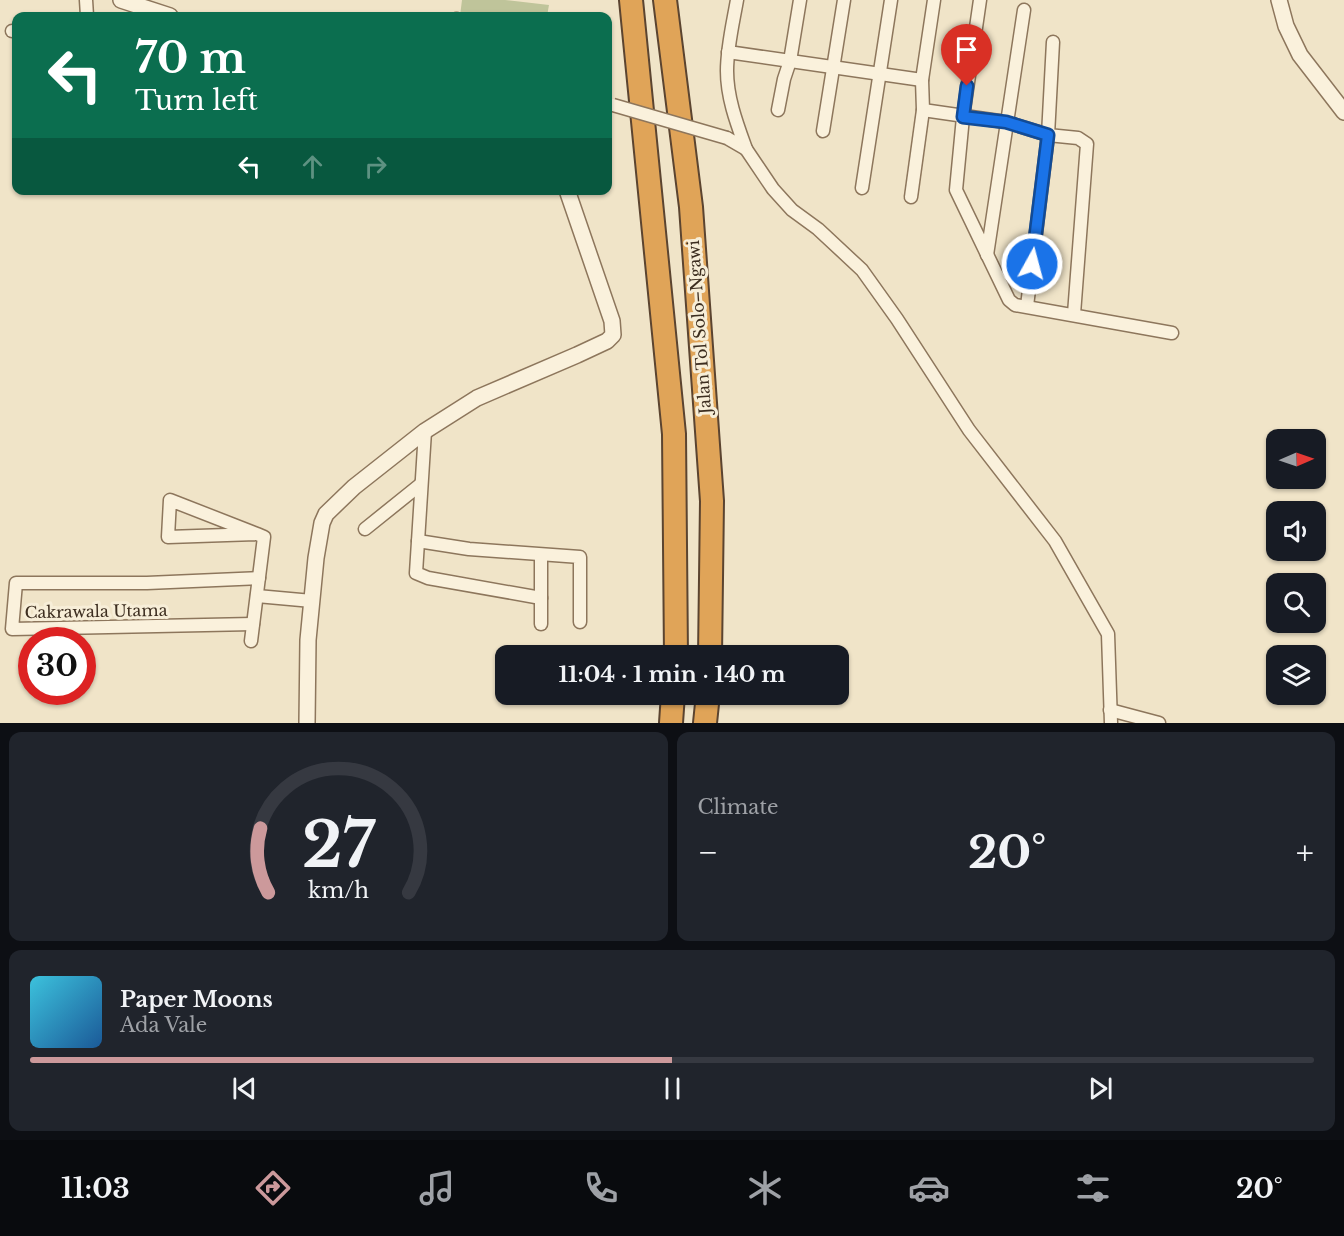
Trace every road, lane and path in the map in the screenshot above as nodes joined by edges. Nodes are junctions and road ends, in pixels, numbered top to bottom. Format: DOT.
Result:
graph roads {
  1 [pos="121,0"];
  2 [pos="631,0"];
  3 [pos="665,0"];
  4 [pos="737,0"];
  5 [pos="800,0"];
  6 [pos="844,0"];
  7 [pos="891,0"];
  8 [pos="934,0"];
  9 [pos="980,0"];
  10 [pos="1279,0"];
  11 [pos="1024,10"];
  12 [pos="158,12"];
  13 [pos="1053,42"];
  14 [pos="728,52"];
  15 [pos="790,61"];
  16 [pos="833,67"];
  17 [pos="879,74"];
  18 [pos="922,80"];
  19 [pos="612,105"];
  20 [pos="778,110"];
  21 [pos="923,110"];
  22 [pos="1344,112"];
  23 [pos="963,117"];
  24 [pos="1006,122"];
  25 [pos="823,131"];
  26 [pos="1048,135"];
  27 [pos="746,149"];
  28 [pos="862,188"];
  29 [pos="569,195"];
  30 [pos="911,197"];
  31 [pos="987,255"];
  32 [pos="1027,306"];
  33 [pos="1074,314"];
  34 [pos="1172,333"];
  35 [pos="424,431"];
  36 [pos="421,484"];
  37 [pos="365,529"];
  38 [pos="257,534"];
  39 [pos="418,541"];
  40 [pos="541,555"];
  41 [pos="259,578"];
  42 [pos="257,596"];
  43 [pos="541,598"];
  44 [pos="312,601"];
  45 [pos="580,622"];
  46 [pos="253,624"];
  47 [pos="541,624"];
  48 [pos="251,641"];
  49 [pos="676,645"];
  50 [pos="710,645"];
  51 [pos="673,705"];
  52 [pos="707,705"];
  53 [pos="1110,710"];
  54 [pos="307,723"];
  55 [pos="671,723"];
  56 [pos="705,723"];
  57 [pos="1111,723"];
  58 [pos="1159,723"];
  1 -- 12 [label="street"];
  2 -- 49 [label="highway, Jalan Tol Solo–Ngawi"];
  3 -- 50 [label="highway, Jalan Tol Solo–Ngawi"];
  4 -- 14 [label="street"];
  5 -- 15 [label="street"];
  6 -- 16 [label="street"];
  7 -- 17 [label="street"];
  8 -- 18 [label="street"];
  9 -- 23 [label="street"];
  10 -- 22 [label="street"];
  11 -- 24 [label="street"];
  13 -- 26 [label="street"];
  14 -- 15 [label="street"];
  14 -- 27 [label="street"];
  15 -- 16 [label="street"];
  15 -- 20 [label="street"];
  16 -- 17 [label="street"];
  16 -- 25 [label="street"];
  17 -- 18 [label="street"];
  17 -- 28 [label="street"];
  18 -- 21 [label="street"];
  19 -- 27 [label="street, bridge"];
  21 -- 23 [label="street"];
  21 -- 30 [label="street"];
  23 -- 24 [label="street"];
  23 -- 31 [label="street"];
  24 -- 26 [label="street"];
  24 -- 31 [label="street"];
  26 -- 32 [label="street"];
  26 -- 33 [label="street"];
  27 -- 53 [label="street"];
  29 -- 35 [label="street"];
  31 -- 32 [label="street"];
  32 -- 33 [label="street"];
  33 -- 34 [label="street"];
  35 -- 36 [label="street"];
  35 -- 44 [label="street"];
  36 -- 37 [label="street"];
  36 -- 39 [label="street"];
  38 -- 38 [label="street"];
  38 -- 41 [label="street"];
  39 -- 40 [label="street"];
  39 -- 43 [label="street"];
  40 -- 43 [label="street"];
  40 -- 45 [label="street"];
  41 -- 42 [label="street"];
  41 -- 46 [label="street, Cakrawala Utama"];
  42 -- 44 [label="street"];
  42 -- 46 [label="street"];
  43 -- 47 [label="street"];
  44 -- 54 [label="street"];
  46 -- 48 [label="street"];
  51 -- 55 [label="highway"];
  52 -- 56 [label="highway"];
  53 -- 57 [label="street"];
  53 -- 58 [label="street"];
}
